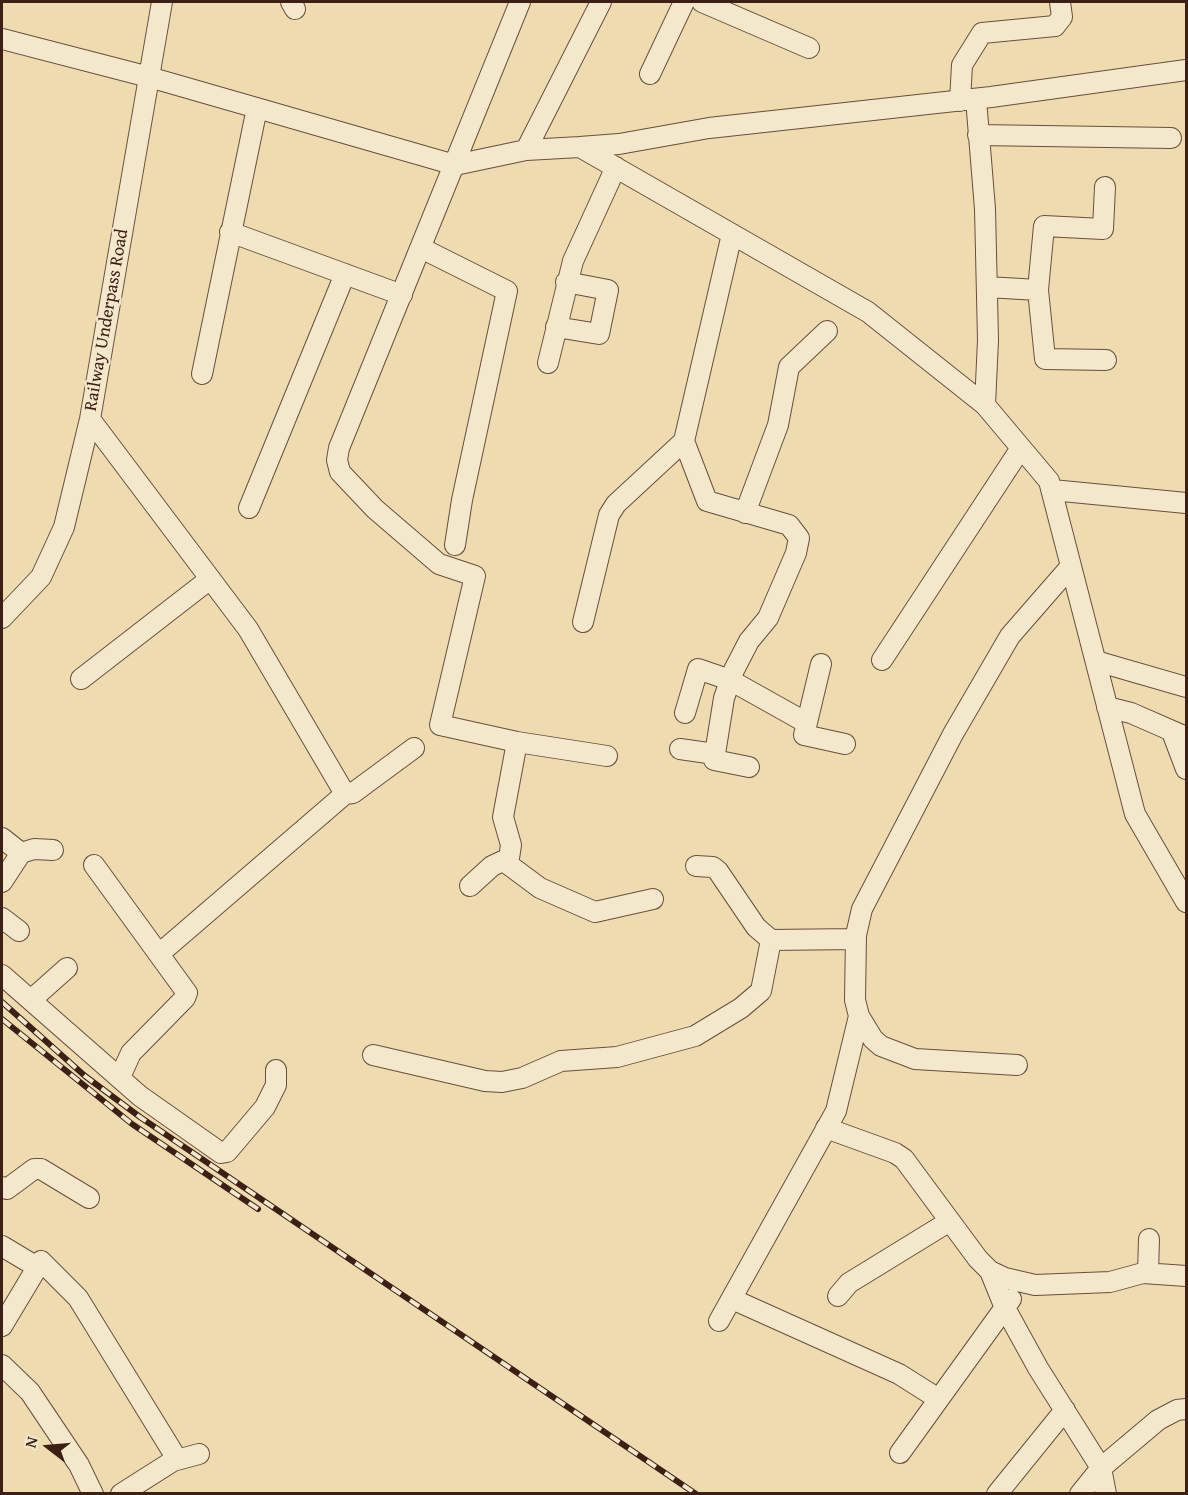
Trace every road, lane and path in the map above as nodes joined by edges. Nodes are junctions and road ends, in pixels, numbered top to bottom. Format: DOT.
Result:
graph roads {
  1 [pos="162,2"];
  2 [pos="520,2"];
  3 [pos="601,2"];
  4 [pos="684,2"];
  5 [pos="702,2"];
  6 [pos="1060,2"];
  7 [pos="2,39"];
  8 [pos="809,48"];
  9 [pos="1186,70"];
  10 [pos="650,75"];
  11 [pos="149,78"];
  12 [pos="968,100"];
  13 [pos="257,108"];
  14 [pos="978,135"];
  15 [pos="1171,138"];
  16 [pos="580,147"];
  17 [pos="526,150"];
  18 [pos="455,165"];
  19 [pos="616,167"];
  20 [pos="1105,187"];
  21 [pos="230,232"];
  22 [pos="732,234"];
  23 [pos="421,248"];
  24 [pos="345,274"];
  25 [pos="566,282"];
  26 [pos="987,287"];
  27 [pos="1038,290"];
  28 [pos="402,295"];
  29 [pos="556,327"];
  30 [pos="827,331"];
  31 [pos="1106,360"];
  32 [pos="548,363"];
  33 [pos="202,374"];
  34 [pos="984,405"];
  35 [pos="90,419"];
  36 [pos="684,441"];
  37 [pos="1021,448"];
  38 [pos="1052,490"];
  39 [pos="1186,502"];
  40 [pos="249,508"];
  41 [pos="745,513"];
  42 [pos="455,545"];
  43 [pos="1071,566"];
  44 [pos="210,579"];
  45 [pos="2,618"];
  46 [pos="583,622"];
  47 [pos="882,660"];
  48 [pos="1096,661"];
  49 [pos="821,663"];
  50 [pos="81,679"];
  51 [pos="730,680"];
  52 [pos="1186,687"];
  53 [pos="1107,707"];
  54 [pos="685,713"];
  55 [pos="805,722"];
  56 [pos="1179,734"];
  57 [pos="517,742"];
  58 [pos="845,744"];
  59 [pos="414,748"];
  60 [pos="680,749"];
  61 [pos="715,754"];
  62 [pos="607,756"];
  63 [pos="749,767"];
  64 [pos="1186,769"];
  65 [pos="345,794"];
  66 [pos="2,838"];
  67 [pos="53,850"];
  68 [pos="21,853"];
  69 [pos="505,862"];
  70 [pos="94,865"];
  71 [pos="696,866"];
  72 [pos="2,882"];
  73 [pos="470,886"];
  74 [pos="653,899"];
  75 [pos="1186,902"];
  76 [pos="2,918"];
  77 [pos="19,932"];
  78 [pos="855,939"];
  79 [pos="771,940"];
  80 [pos="166,948"];
  81 [pos="67,968"];
  82 [pos="2,975"];
  83 [pos="31,1000"];
  84 [pos="859,1016"];
  85 [pos="373,1055"];
  86 [pos="1017,1065"];
  87 [pos="276,1070"];
  88 [pos="120,1077"];
  89 [pos="826,1128"];
  90 [pos="2,1187"];
  91 [pos="89,1198"];
  92 [pos="950,1221"];
  93 [pos="1149,1239"];
  94 [pos="2,1246"];
  95 [pos="37,1267"];
  96 [pos="990,1271"];
  97 [pos="1148,1273"];
  98 [pos="1186,1276"];
  99 [pos="1022,1284"];
  100 [pos="838,1296"];
  101 [pos="732,1299"];
  102 [pos="1005,1308"];
  103 [pos="719,1321"];
  104 [pos="2,1326"];
  105 [pos="2,1365"];
  106 [pos="937,1398"];
  107 [pos="1186,1409"];
  108 [pos="1065,1410"];
  109 [pos="900,1453"];
  110 [pos="199,1454"];
  111 [pos="177,1459"];
  112 [pos="1101,1468"];
  113 [pos="93,1494"];
  114 [pos="121,1494"];
  115 [pos="997,1494"];
  116 [pos="1080,1494"];
  117 [pos="1106,1494"];
  1 -- 11 [label="street, Railway Underpass Road"];
  2 -- 18 [label="street"];
  3 -- 17 [label="street"];
  4 -- 10 [label="street"];
  5 -- 8 [label="street"];
  6 -- 12 [label="street"];
  7 -- 11 [label="street"];
  9 -- 12 [label="street"];
  11 -- 13 [label="street"];
  11 -- 35 [label="street, Railway Underpass Road"];
  12 -- 14 [label="street"];
  12 -- 16 [label="street"];
  13 -- 18 [label="street"];
  13 -- 21 [label="street"];
  14 -- 15 [label="street"];
  14 -- 26 [label="street"];
  16 -- 17 [label="street"];
  16 -- 19 [label="street"];
  17 -- 18 [label="street"];
  18 -- 23 [label="street"];
  19 -- 22 [label="street"];
  19 -- 25 [label="street"];
  20 -- 27 [label="street"];
  21 -- 24 [label="street"];
  21 -- 33 [label="street"];
  22 -- 34 [label="street"];
  22 -- 36 [label="street"];
  23 -- 28 [label="street"];
  23 -- 42 [label="street"];
  24 -- 28 [label="street"];
  24 -- 40 [label="street"];
  25 -- 29 [label="street"];
  25 -- 29 [label="street"];
  26 -- 27 [label="street"];
  26 -- 34 [label="street"];
  27 -- 31 [label="street"];
  28 -- 57 [label="street"];
  29 -- 32 [label="street"];
  30 -- 41 [label="street"];
  34 -- 37 [label="street"];
  35 -- 44 [label="street"];
  35 -- 45 [label="street, Railway Underpass Road"];
  36 -- 41 [label="street"];
  36 -- 46 [label="street"];
  37 -- 38 [label="street"];
  37 -- 47 [label="street"];
  38 -- 39 [label="street"];
  38 -- 43 [label="street"];
  41 -- 51 [label="street"];
  43 -- 48 [label="street"];
  43 -- 78 [label="street"];
  44 -- 50 [label="street"];
  44 -- 65 [label="street"];
  48 -- 52 [label="street"];
  48 -- 53 [label="street"];
  49 -- 55 [label="street"];
  51 -- 54 [label="street"];
  51 -- 55 [label="street"];
  51 -- 61 [label="street"];
  53 -- 56 [label="street"];
  53 -- 75 [label="street"];
  55 -- 58 [label="street"];
  56 -- 64 [label="street"];
  57 -- 62 [label="street"];
  57 -- 69 [label="street"];
  59 -- 65 [label="street"];
  60 -- 61 [label="street"];
  61 -- 63 [label="street"];
  65 -- 80 [label="street"];
  66 -- 68 [label="street"];
  67 -- 68 [label="street"];
  68 -- 72 [label="street"];
  69 -- 73 [label="street"];
  69 -- 74 [label="street"];
  70 -- 88 [label="street"];
  71 -- 79 [label="street"];
  76 -- 77 [label="street"];
  78 -- 79 [label="street"];
  78 -- 84 [label="street"];
  79 -- 85 [label="street"];
  81 -- 83 [label="street"];
  82 -- 83 [label="street"];
  83 -- 88 [label="street"];
  84 -- 86 [label="street"];
  84 -- 89 [label="street"];
  87 -- 88 [label="street"];
  89 -- 92 [label="street"];
  89 -- 101 [label="street"];
  90 -- 91 [label="street"];
  92 -- 96 [label="street"];
  92 -- 100 [label="street"];
  93 -- 97 [label="street"];
  94 -- 95 [label="street"];
  95 -- 104 [label="street"];
  95 -- 111 [label="street"];
  96 -- 99 [label="street"];
  96 -- 102 [label="street"];
  97 -- 98 [label="street"];
  97 -- 99 [label="street"];
  99 -- 102 [label="street"];
  101 -- 103 [label="street"];
  101 -- 106 [label="street"];
  102 -- 106 [label="street"];
  102 -- 108 [label="street"];
  105 -- 113 [label="street"];
  106 -- 109 [label="street"];
  107 -- 112 [label="street"];
  108 -- 112 [label="street"];
  108 -- 115 [label="street"];
  110 -- 111 [label="street"];
  111 -- 114 [label="street"];
  112 -- 116 [label="street"];
  112 -- 117 [label="street"];
}
